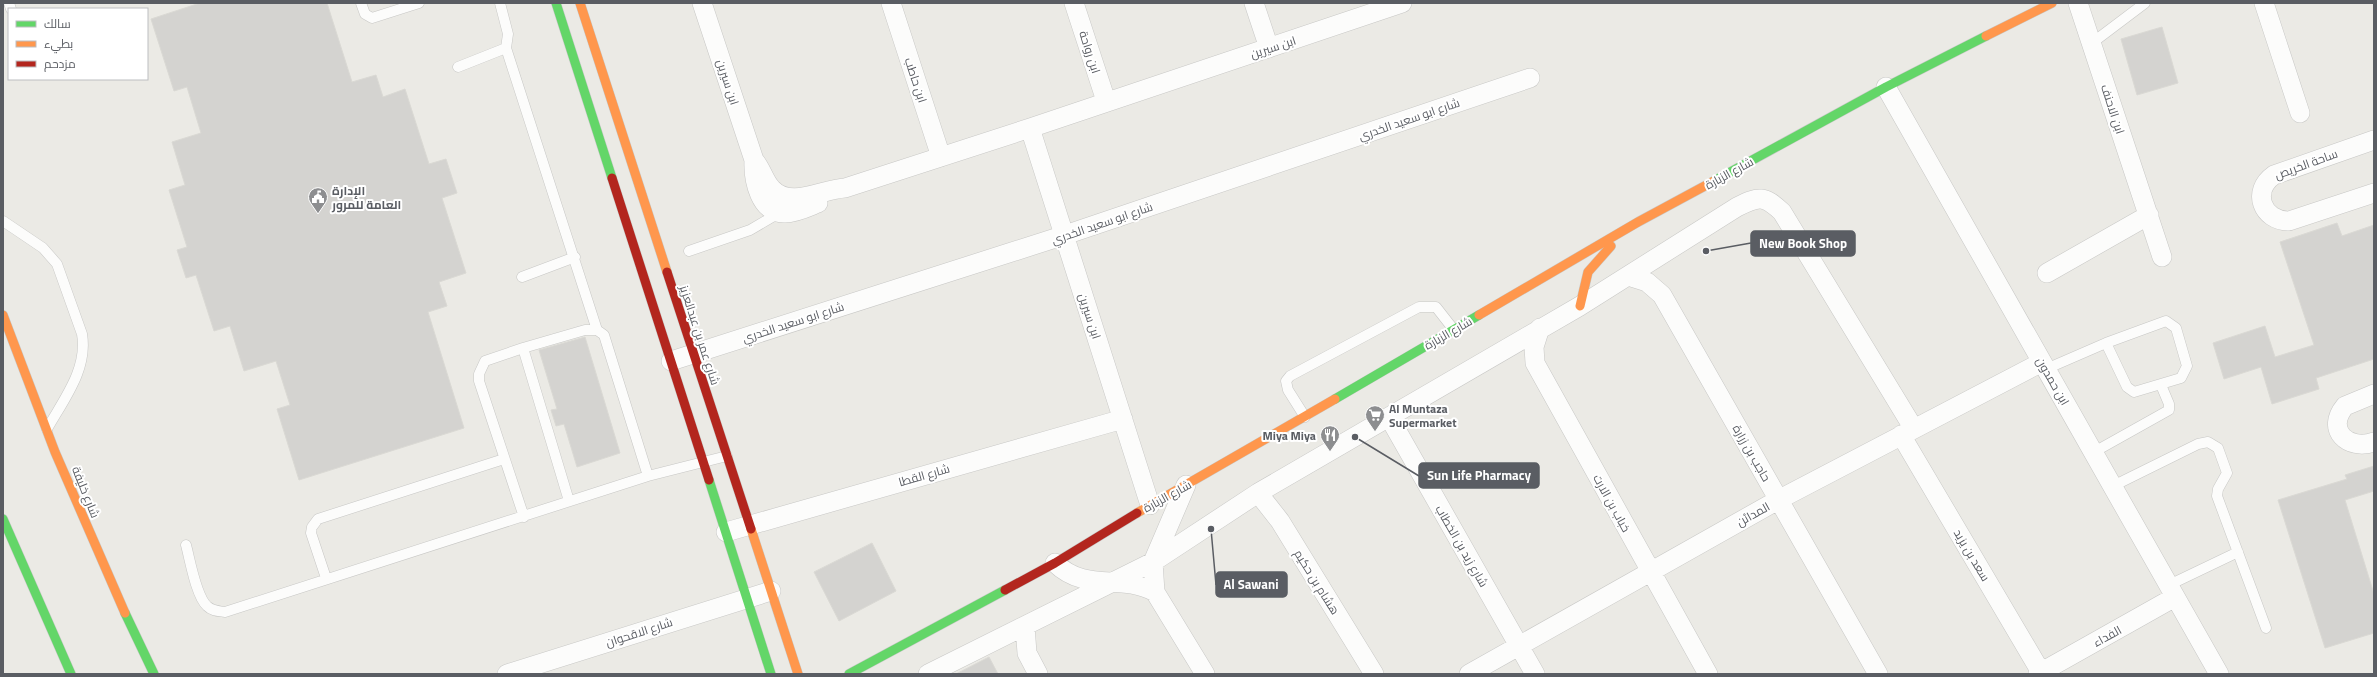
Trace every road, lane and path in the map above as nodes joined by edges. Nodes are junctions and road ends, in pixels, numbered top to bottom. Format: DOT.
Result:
graph roads {
  1 [pos="361,3"];
  2 [pos="420,3"];
  3 [pos="500,3"];
  4 [pos="556,3"];
  5 [pos="580,3"];
  6 [pos="702,3"];
  7 [pos="891,3"];
  8 [pos="1074,3"];
  9 [pos="1254,3"];
  10 [pos="1402,3"];
  11 [pos="2052,3"];
  12 [pos="2078,3"];
  13 [pos="2145,3"];
  14 [pos="2264,3"];
  15 [pos="399,6"];
  16 [pos="2092,43"];
  17 [pos="506,48"];
  18 [pos="1269,48"];
  19 [pos="458,67"];
  20 [pos="1530,78"];
  21 [pos="1886,87"];
  22 [pos="1106,101"];
  23 [pos="2300,113"];
  24 [pos="1030,128"];
  25 [pos="2374,140"];
  26 [pos="941,157"];
  27 [pos="754,160"];
  28 [pos="845,188"];
  29 [pos="2374,193"];
  30 [pos="779,213"];
  31 [pos="2148,215"];
  32 [pos="3,221"];
  33 [pos="1638,222"];
  34 [pos="1065,235"];
  35 [pos="689,250"];
  36 [pos="1662,254"];
  37 [pos="575,257"];
  38 [pos="2162,257"];
  39 [pos="2047,273"];
  40 [pos="1628,276"];
  41 [pos="522,277"];
  42 [pos="1662,295"];
  43 [pos="1580,306"];
  44 [pos="3,315"];
  45 [pos="1540,328"];
  46 [pos="597,330"];
  47 [pos="1454,330"];
  48 [pos="2106,343"];
  49 [pos="523,348"];
  50 [pos="694,354"];
  51 [pos="671,361"];
  52 [pos="2044,365"];
  53 [pos="2160,385"];
  54 [pos="2374,394"];
  55 [pos="1305,417"];
  56 [pos="1389,417"];
  57 [pos="1123,419"];
  58 [pos="47,429"];
  59 [pos="1908,432"];
  60 [pos="2374,442"];
  61 [pos="2094,452"];
  62 [pos="727,456"];
  63 [pos="504,459"];
  64 [pos="703,462"];
  65 [pos="648,476"];
  66 [pos="1186,485"];
  67 [pos="2113,486"];
  68 [pos="1258,493"];
  69 [pos="1778,500"];
  70 [pos="569,501"];
  71 [pos="1150,505"];
  72 [pos="524,517"];
  73 [pos="3,519"];
  74 [pos="750,525"];
  75 [pos="726,532"];
  76 [pos="186,546"];
  77 [pos="2238,552"];
  78 [pos="1153,562"];
  79 [pos="1055,563"];
  80 [pos="1650,572"];
  81 [pos="326,578"];
  82 [pos="1114,582"];
  83 [pos="771,591"];
  84 [pos="2172,591"];
  85 [pos="1155,592"];
  86 [pos="746,597"];
  87 [pos="1025,626"];
  88 [pos="2266,628"];
  89 [pos="135,632"];
  90 [pos="1519,646"];
  91 [pos="2040,673"];
  92 [pos="71,674"];
  93 [pos="154,674"];
  94 [pos="161,674"];
  95 [pos="507,674"];
  96 [pos="771,674"];
  97 [pos="798,674"];
  98 [pos="849,674"];
  99 [pos="928,674"];
  100 [pos="1038,674"];
  101 [pos="1205,674"];
  102 [pos="1374,674"];
  103 [pos="1469,674"];
  104 [pos="1535,674"];
  105 [pos="1708,674"];
  106 [pos="1878,674"];
  107 [pos="2219,674"];
  1 -- 15 [label="lane"];
  2 -- 15 [label="lane"];
  3 -- 17 [label="lane"];
  4 -- 51 [label="street"];
  5 -- 50 [label="street, شارع عمر بن عبدالعزيز"];
  6 -- 27 [label="street, ابن سيرين"];
  7 -- 26 [label="street, ابن حاطب"];
  8 -- 22 [label="street, ابن رواحة"];
  9 -- 18 [label="street"];
  10 -- 18 [label="street, ابن سيرين"];
  11 -- 21 [label="street, شارع الزبارة"];
  12 -- 16 [label="street, ابن الاحنف"];
  13 -- 16 [label="lane"];
  14 -- 23 [label="street"];
  16 -- 31 [label="street, ابن الاحنف"];
  17 -- 19 [label="lane"];
  17 -- 37 [label="lane"];
  18 -- 22 [label="street, ابن سيرين"];
  20 -- 34 [label="street, شارع ابو سعيد الخدري"];
  21 -- 33 [label="street, شارع الزبارة"];
  21 -- 52 [label="street, ابن حمدون"];
  22 -- 24 [label="street, ابن سيرين"];
  24 -- 26 [label="street, ابن سيرين"];
  24 -- 34 [label="street, ابن سيرين"];
  25 -- 29 [label="street, ساحة الخريص"];
  26 -- 28 [label="street, ابن سيرين"];
  27 -- 28 [label="street, ابن سيرين"];
  27 -- 30 [label="street, ابن سيرين"];
  28 -- 30 [label="street, ابن سيرين"];
  30 -- 35 [label="lane"];
  31 -- 38 [label="street, ابن الاحنف"];
  31 -- 39 [label="street"];
  32 -- 58 [label="lane"];
  33 -- 43 [label="street"];
  33 -- 47 [label="street, شارع الزبارة"];
  34 -- 50 [label="street, شارع ابو سعيد الخدري"];
  34 -- 57 [label="street, ابن سيرين"];
  36 -- 40 [label="street"];
  36 -- 42 [label="street, حاجب بن زرارة"];
  36 -- 59 [label="street, سعد بن يزيد"];
  37 -- 41 [label="lane"];
  37 -- 46 [label="lane"];
  40 -- 42 [label="street, حاجب بن زرارة"];
  40 -- 43 [label="street"];
  42 -- 69 [label="street, حاجب بن زرارة"];
  43 -- 45 [label="street"];
  44 -- 58 [label="street, شارع خليفة"];
  45 -- 56 [label="street"];
  45 -- 80 [label="street, خباب بن الارت"];
  46 -- 49 [label="lane"];
  46 -- 65 [label="lane"];
  47 -- 55 [label="street, شارع الزبارة"];
  47 -- 55 [label="lane"];
  48 -- 52 [label="lane"];
  48 -- 53 [label="lane"];
  48 -- 53 [label="lane"];
  49 -- 63 [label="lane"];
  49 -- 70 [label="lane"];
  50 -- 51 [label="street, شارع ابو سعيد الخدري"];
  50 -- 62 [label="street, شارع عمر بن عبدالعزيز"];
  51 -- 64 [label="street"];
  52 -- 59 [label="street, المدائن"];
  52 -- 61 [label="street, ابن حمدون"];
  53 -- 61 [label="lane"];
  54 -- 60 [label="street"];
  55 -- 66 [label="street, شارع الزبارة"];
  56 -- 68 [label="street"];
  56 -- 90 [label="street, شارع زيد بن الخطاب"];
  57 -- 71 [label="street, ابن سيرين"];
  57 -- 74 [label="street, شارع القطا"];
  58 -- 89 [label="street, شارع خليفة"];
  59 -- 69 [label="street, المدائن"];
  59 -- 91 [label="street, سعد بن يزيد"];
  61 -- 67 [label="street, ابن حمدون"];
  62 -- 64 [label="lane"];
  62 -- 74 [label="street, شارع عمر بن عبدالعزيز"];
  63 -- 72 [label="lane"];
  63 -- 81 [label="lane"];
  64 -- 65 [label="lane"];
  64 -- 75 [label="street"];
  65 -- 70 [label="lane"];
  66 -- 71 [label="street, شارع الزبارة"];
  66 -- 78 [label="street"];
  67 -- 77 [label="lane"];
  67 -- 84 [label="street, ابن حمدون"];
  68 -- 78 [label="street"];
  68 -- 102 [label="street, هشام بن حكيم"];
  69 -- 80 [label="street, المدائن"];
  69 -- 106 [label="street, حاجب بن زرارة"];
  70 -- 72 [label="lane"];
  71 -- 79 [label="street, شارع الزبارة"];
  72 -- 81 [label="lane"];
  73 -- 92 [label="street"];
  74 -- 75 [label="street, شارع القطا"];
  74 -- 83 [label="street, شارع عمر بن عبدالعزيز"];
  75 -- 86 [label="street"];
  76 -- 81 [label="lane"];
  77 -- 84 [label="lane"];
  77 -- 88 [label="lane"];
  78 -- 82 [label="street"];
  78 -- 85 [label="street"];
  79 -- 82 [label="street"];
  79 -- 98 [label="street, شارع الزبارة"];
  80 -- 90 [label="street, المدائن"];
  80 -- 105 [label="street, خباب بن الارت"];
  82 -- 85 [label="street"];
  82 -- 87 [label="street"];
  83 -- 86 [label="street, شارع الاقحوان"];
  83 -- 97 [label="street, شارع عمر بن عبدالعزيز"];
  84 -- 91 [label="street, الفداء"];
  84 -- 107 [label="street, ابن حمدون"];
  85 -- 101 [label="street"];
  86 -- 95 [label="street, شارع الاقحوان"];
  86 -- 96 [label="street"];
  87 -- 99 [label="street"];
  87 -- 100 [label="street"];
  89 -- 93 [label="street, شارع خليفة"];
  89 -- 94 [label="lane"];
  90 -- 103 [label="street, المدائن"];
  90 -- 104 [label="street, شارع زيد بن الخطاب"];
}
